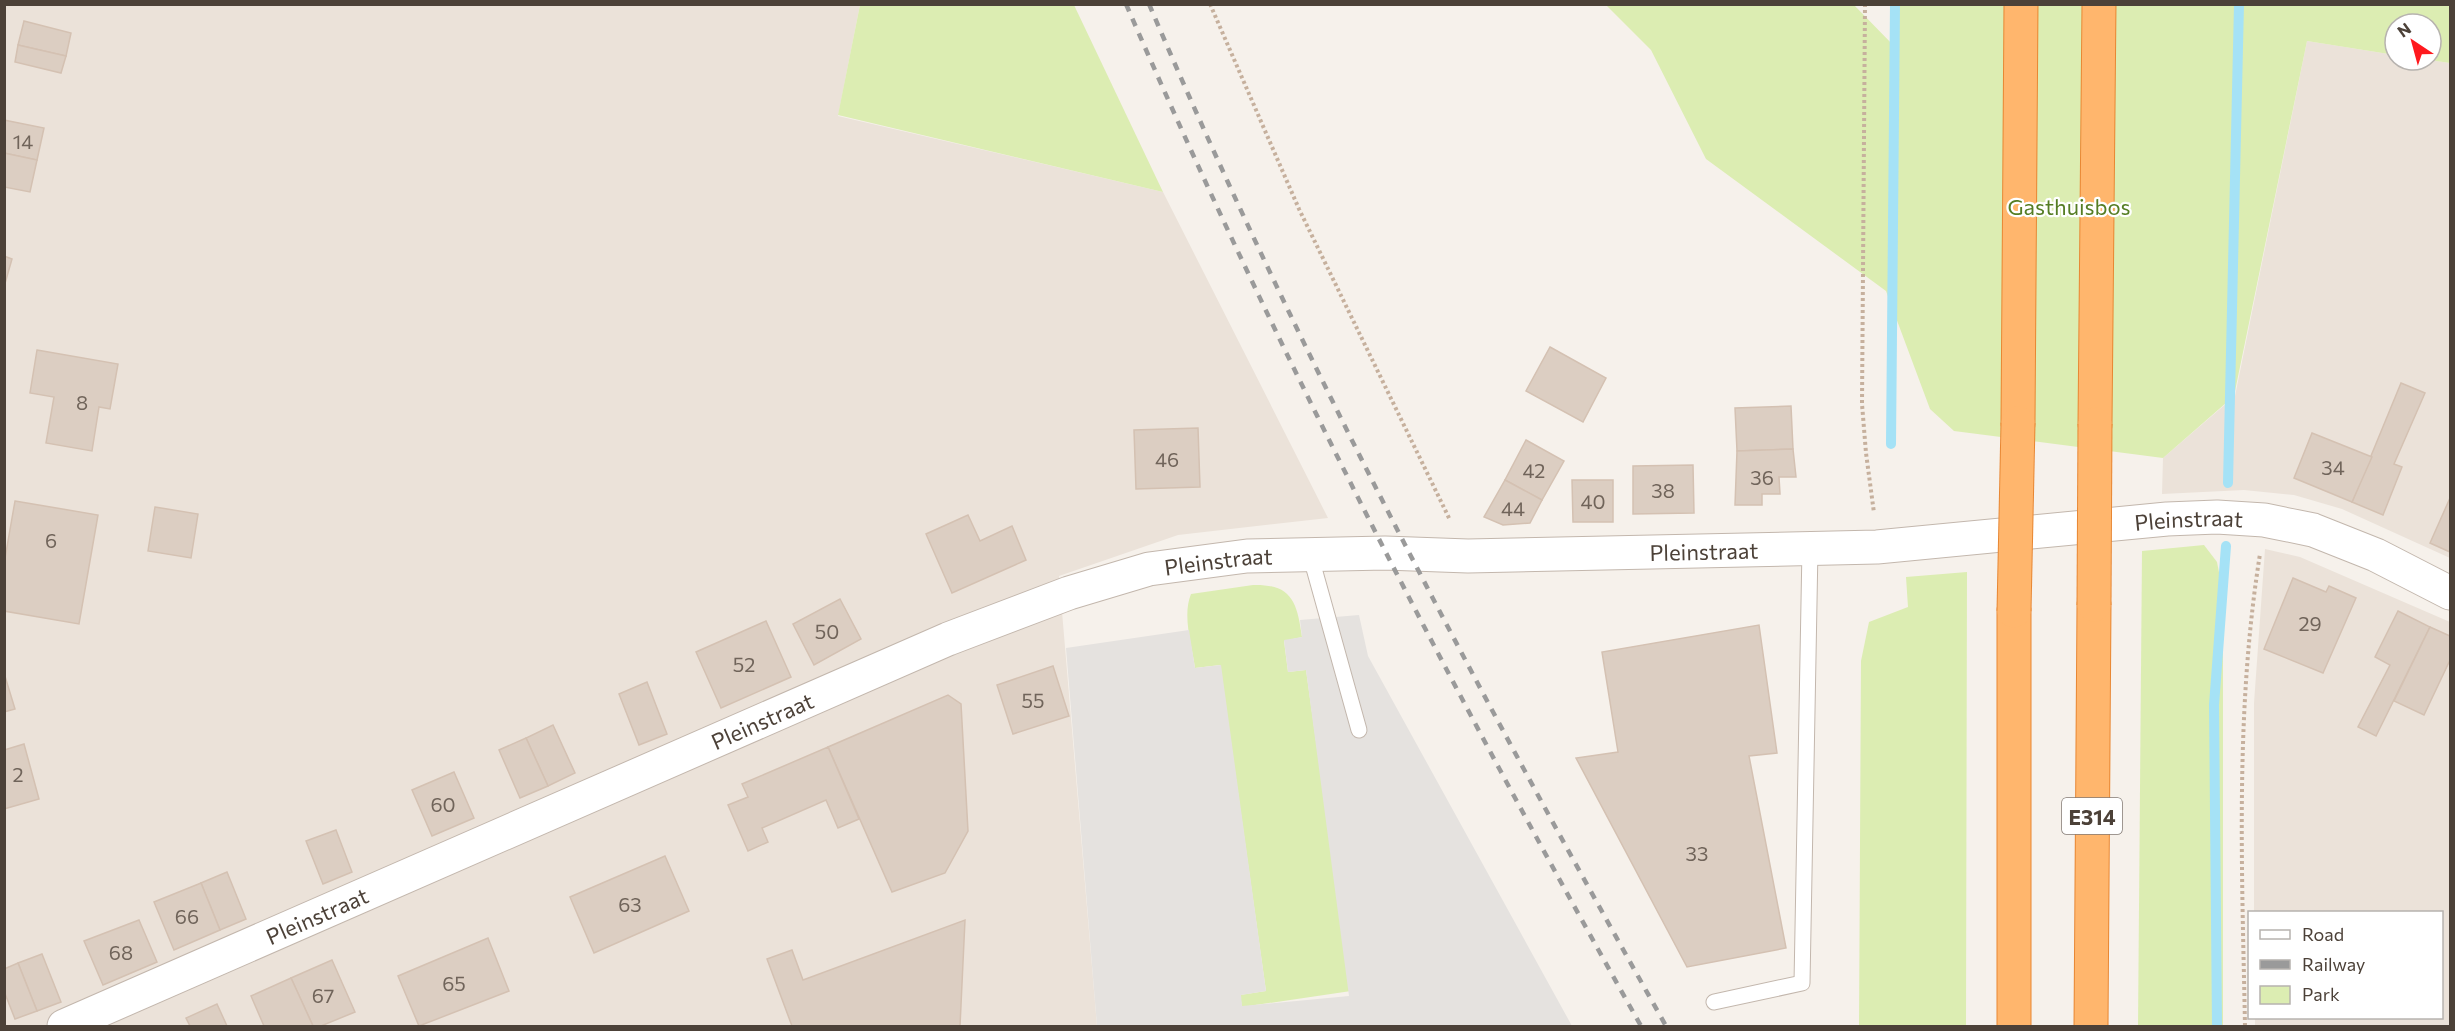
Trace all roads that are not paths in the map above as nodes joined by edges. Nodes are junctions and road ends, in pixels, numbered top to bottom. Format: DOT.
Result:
graph roads {
  1 [pos="2021,4"];
  2 [pos="2099,4"];
  3 [pos="1810,548"];
  4 [pos="1310,554"];
  5 [pos="2451,592"];
  6 [pos="1359,730"];
  7 [pos="1714,1002"];
  8 [pos="64,1026"];
  9 [pos="2014,1026"];
  10 [pos="2091,1026"];
  1 -- 9 [label="highway, bridge"];
  2 -- 10 [label="highway, E314, bridge"];
  3 -- 4 [label="street, Pleinstraat"];
  3 -- 5 [label="street, Pleinstraat"];
  3 -- 7 [label="lane"];
  4 -- 6 [label="lane"];
  4 -- 8 [label="street, Pleinstraat"];
}
